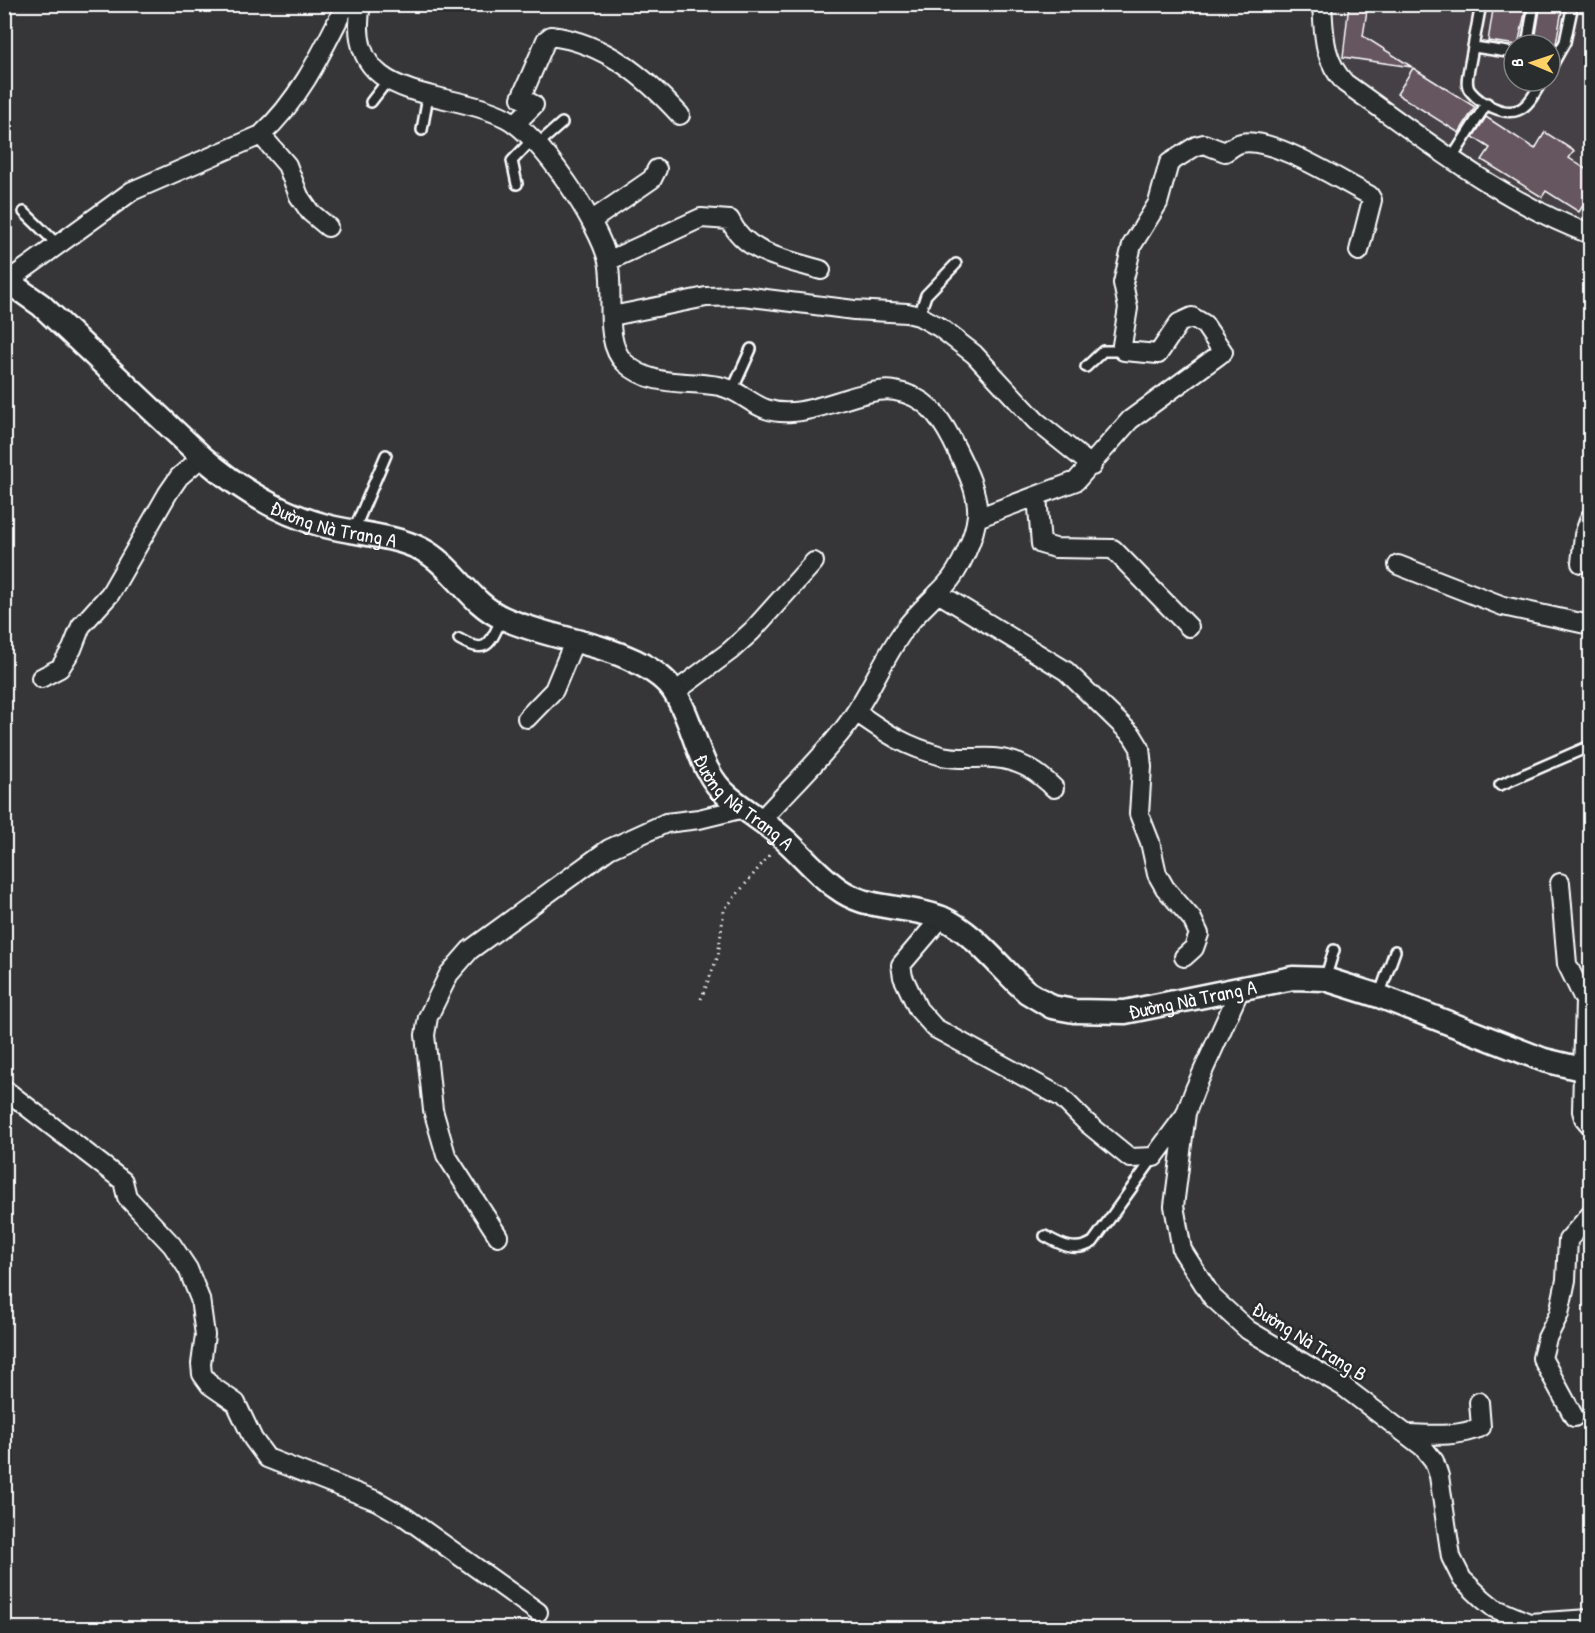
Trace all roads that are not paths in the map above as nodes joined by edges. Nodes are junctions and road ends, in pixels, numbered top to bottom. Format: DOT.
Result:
graph roads {
  1 [pos="346,4"];
  2 [pos="361,4"];
  3 [pos="1322,4"];
  4 [pos="1481,4"];
  5 [pos="1534,4"];
  6 [pos="1573,4"];
  7 [pos="1529,33"];
  8 [pos="1562,46"];
  9 [pos="1474,47"];
  10 [pos="1502,50"];
  11 [pos="387,80"];
  12 [pos="1533,93"];
  13 [pos="428,96"];
  14 [pos="371,102"];
  15 [pos="1487,103"];
  16 [pos="680,116"];
  17 [pos="562,123"];
  18 [pos="516,124"];
  19 [pos="423,130"];
  20 [pos="261,135"];
  21 [pos="535,142"];
  22 [pos="1452,158"];
  23 [pos="657,169"];
  24 [pos="517,184"];
  25 [pos="24,212"];
  26 [pos="591,221"];
  27 [pos="328,227"];
  28 [pos="1590,234"];
  29 [pos="57,244"];
  30 [pos="1359,251"];
  31 [pos="608,261"];
  32 [pos="956,264"];
  33 [pos="821,270"];
  34 [pos="6,280"];
  35 [pos="612,316"];
  36 [pos="919,316"];
  37 [pos="751,349"];
  38 [pos="1124,351"];
  39 [pos="1086,367"];
  40 [pos="732,391"];
  41 [pos="386,455"];
  42 [pos="202,457"];
  43 [pos="1092,466"];
  44 [pos="1037,496"];
  45 [pos="977,518"];
  46 [pos="1590,518"];
  47 [pos="353,532"];
  48 [pos="814,562"];
  49 [pos="1581,563"];
  50 [pos="1398,565"];
  51 [pos="938,593"];
  52 [pos="502,618"];
  53 [pos="1590,625"];
  54 [pos="1189,627"];
  55 [pos="459,639"];
  56 [pos="574,642"];
  57 [pos="41,678"];
  58 [pos="675,692"];
  59 [pos="856,712"];
  60 [pos="527,718"];
  61 [pos="1590,746"];
  62 [pos="1500,785"];
  63 [pos="1054,788"];
  64 [pos="753,813"];
  65 [pos="1560,883"];
  66 [pos="941,918"];
  67 [pos="1334,950"];
  68 [pos="1395,951"];
  69 [pos="1184,957"];
  70 [pos="1325,979"];
  71 [pos="1240,989"];
  72 [pos="1379,996"];
  73 [pos="1586,1071"];
  74 [pos="4,1089"];
  75 [pos="1186,1113"];
  76 [pos="1590,1125"];
  77 [pos="1154,1157"];
  78 [pos="1590,1215"];
  79 [pos="498,1236"];
  80 [pos="1045,1236"];
  81 [pos="1479,1402"];
  82 [pos="1574,1417"];
  83 [pos="1409,1434"];
  84 [pos="538,1612"];
  85 [pos="1590,1619"];
  1 -- 20 [label="street"];
  2 -- 11 [label="street"];
  3 -- 22 [label="street"];
  4 -- 9 [label="lane"];
  5 -- 7 [label="lane"];
  6 -- 8 [label="lane"];
  9 -- 10 [label="lane"];
  9 -- 15 [label="lane"];
  11 -- 13 [label="street"];
  11 -- 14 [label="lane"];
  12 -- 15 [label="lane"];
  13 -- 18 [label="street"];
  13 -- 19 [label="lane"];
  15 -- 22 [label="lane"];
  16 -- 18 [label="street"];
  17 -- 21 [label="lane"];
  18 -- 21 [label="street"];
  20 -- 27 [label="street"];
  20 -- 29 [label="street"];
  21 -- 24 [label="lane"];
  21 -- 26 [label="street"];
  22 -- 28 [label="street"];
  23 -- 26 [label="street"];
  25 -- 29 [label="lane"];
  26 -- 31 [label="street"];
  29 -- 34 [label="street"];
  30 -- 38 [label="street"];
  31 -- 33 [label="street"];
  31 -- 35 [label="street"];
  32 -- 36 [label="lane"];
  34 -- 42 [label="street, Đường Nà Trang A"];
  35 -- 36 [label="street"];
  35 -- 40 [label="street"];
  36 -- 43 [label="street"];
  37 -- 40 [label="lane"];
  38 -- 39 [label="lane"];
  38 -- 43 [label="street"];
  40 -- 45 [label="street"];
  41 -- 47 [label="lane"];
  42 -- 47 [label="street, Đường Nà Trang A"];
  42 -- 57 [label="street"];
  43 -- 44 [label="street"];
  44 -- 45 [label="street"];
  44 -- 54 [label="street"];
  45 -- 51 [label="street"];
  46 -- 49 [label="street"];
  47 -- 52 [label="street, Đường Nà Trang A"];
  48 -- 58 [label="street"];
  50 -- 53 [label="street"];
  51 -- 59 [label="street"];
  51 -- 69 [label="street"];
  52 -- 55 [label="lane"];
  52 -- 56 [label="street, Đường Nà Trang A"];
  56 -- 58 [label="street, Đường Nà Trang A"];
  56 -- 60 [label="street"];
  58 -- 64 [label="street, Đường Nà Trang A"];
  59 -- 63 [label="street"];
  59 -- 64 [label="street"];
  61 -- 62 [label="lane"];
  64 -- 66 [label="street, Đường Nà Trang A"];
  64 -- 79 [label="street"];
  65 -- 73 [label="street"];
  66 -- 71 [label="street, Đường Nà Trang A"];
  66 -- 77 [label="street"];
  67 -- 70 [label="lane"];
  68 -- 72 [label="lane"];
  70 -- 71 [label="street, Đường Nà Trang A"];
  70 -- 72 [label="street, Đường Nà Trang A"];
  71 -- 75 [label="street, Đường Nà Trang B"];
  72 -- 73 [label="street, Đường Nà Trang A"];
  73 -- 76 [label="street"];
  74 -- 84 [label="street"];
  75 -- 77 [label="street"];
  75 -- 83 [label="street, Đường Nà Trang B"];
  77 -- 80 [label="lane"];
  78 -- 82 [label="street"];
  81 -- 83 [label="street"];
  83 -- 85 [label="street, Đường Nà Trang B"];
}
